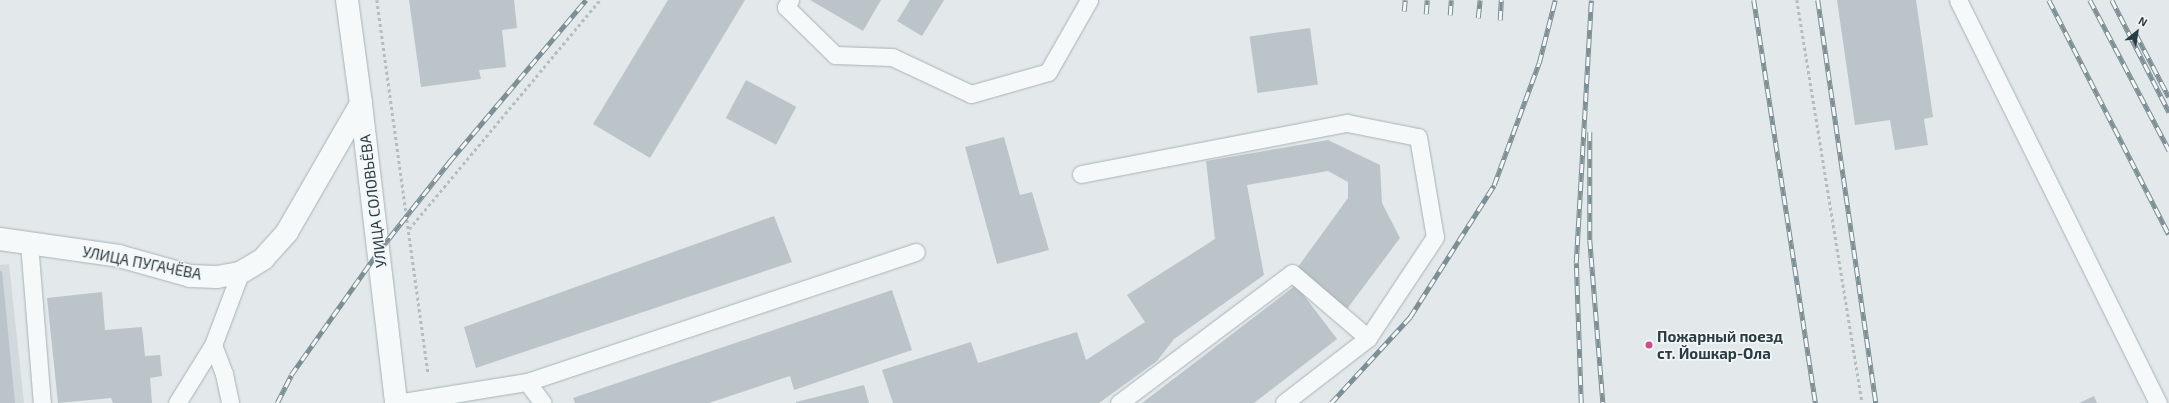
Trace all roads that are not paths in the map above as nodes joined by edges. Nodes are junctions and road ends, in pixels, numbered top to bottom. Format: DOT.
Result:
graph roads {
  1 [pos="347,0"];
  2 [pos="790,0"];
  3 [pos="1089,0"];
  4 [pos="1958,0"];
  5 [pos="361,104"];
  6 [pos="1081,174"];
  7 [pos="0,239"];
  8 [pos="29,243"];
  9 [pos="916,252"];
  10 [pos="240,273"];
  11 [pos="1368,338"];
  12 [pos="213,345"];
  13 [pos="527,382"];
  14 [pos="42,403"];
  15 [pos="177,403"];
  16 [pos="230,403"];
  17 [pos="396,403"];
  18 [pos="543,403"];
  19 [pos="1119,403"];
  20 [pos="1284,403"];
  21 [pos="2158,403"];
  1 -- 5 [label="street, УЛИЦА СОЛОВЬЁВА"];
  2 -- 3 [label="lane"];
  4 -- 21 [label="lane"];
  5 -- 10 [label="street, УЛИЦА ПУГАЧЁВА"];
  5 -- 17 [label="street, УЛИЦА СОЛОВЬЁВА"];
  6 -- 11 [label="lane"];
  7 -- 8 [label="street, УЛИЦА ПУГАЧЁВА"];
  8 -- 10 [label="street, УЛИЦА ПУГАЧЁВА"];
  8 -- 14 [label="lane"];
  9 -- 13 [label="lane"];
  10 -- 12 [label="lane"];
  11 -- 19 [label="lane"];
  11 -- 20 [label="lane"];
  12 -- 15 [label="lane"];
  12 -- 16 [label="lane"];
  13 -- 17 [label="lane"];
  13 -- 18 [label="lane"];
}
